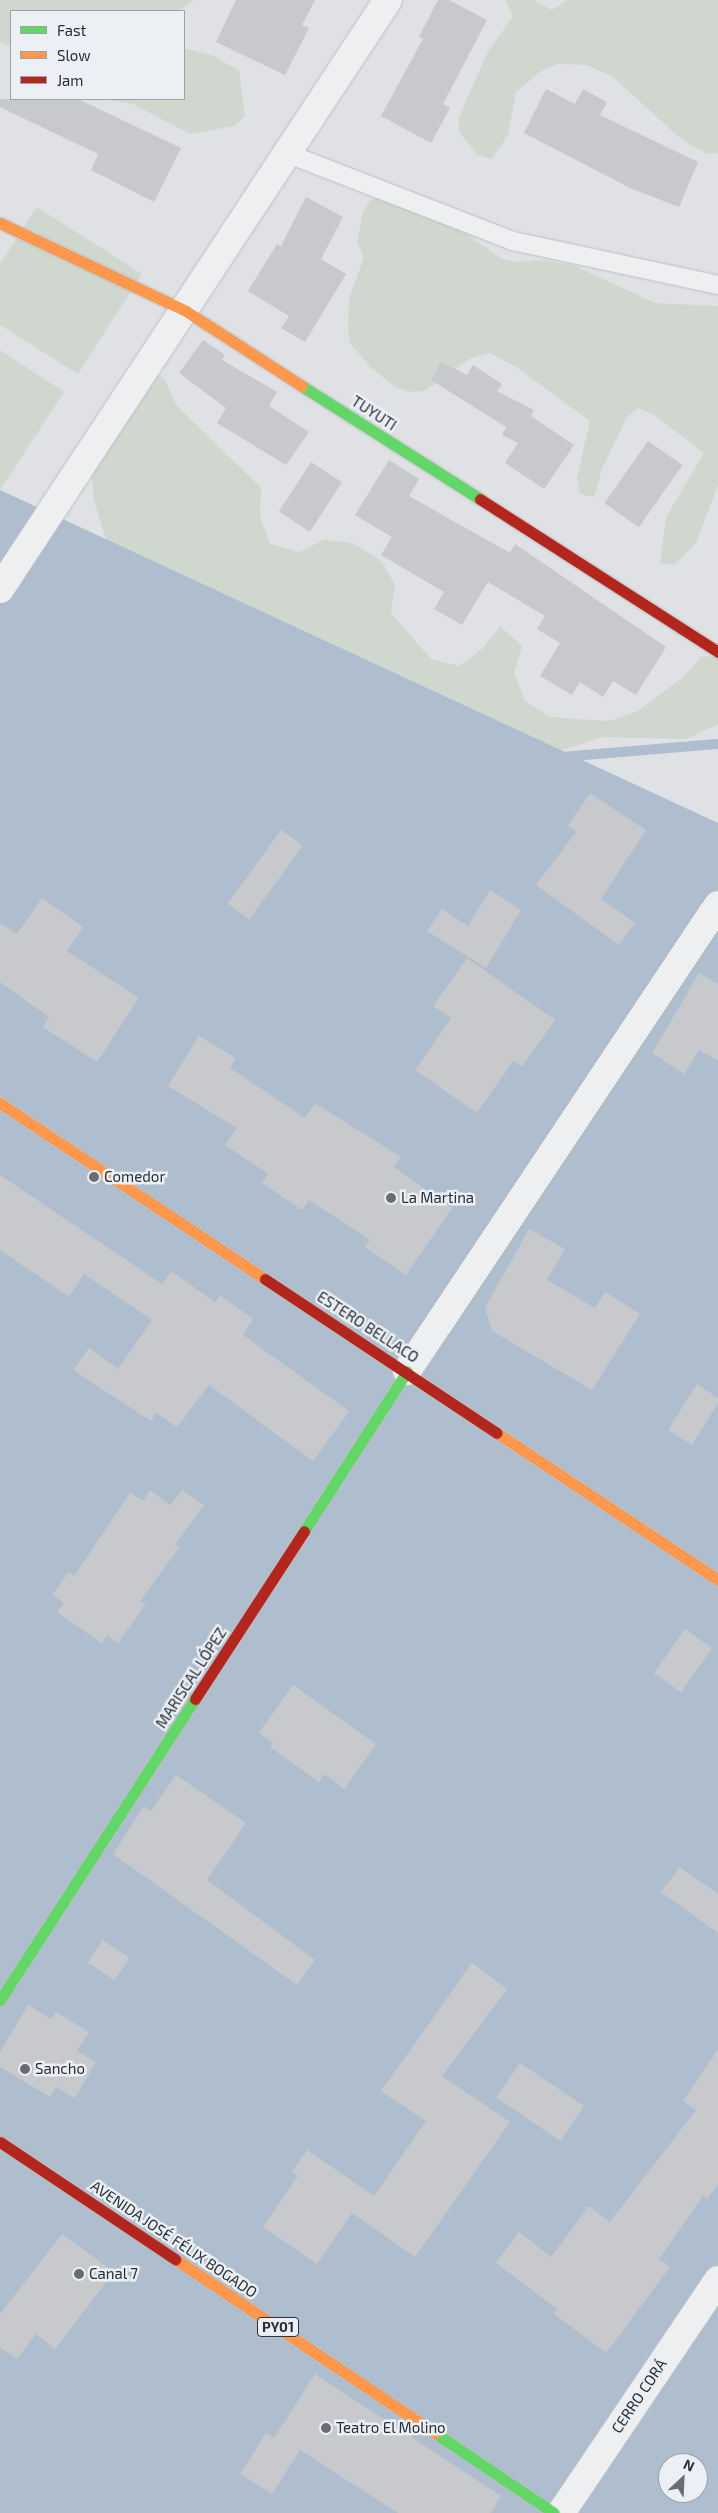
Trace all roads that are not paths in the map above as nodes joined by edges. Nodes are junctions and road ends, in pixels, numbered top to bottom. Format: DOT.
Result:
graph roads {
  1 [pos="388,0"];
  2 [pos="286,153"];
  3 [pos="0,223"];
  4 [pos="718,285"];
  5 [pos="186,311"];
  6 [pos="0,589"];
  7 [pos="718,652"];
  8 [pos="718,905"];
  9 [pos="0,1103"];
  10 [pos="407,1371"];
  11 [pos="718,1580"];
  12 [pos="0,2000"];
  13 [pos="0,2142"];
  14 [pos="718,2280"];
  15 [pos="554,2513"];
  16 [pos="560,2513"];
  1 -- 2 [label="street"];
  2 -- 4 [label="lane"];
  2 -- 5 [label="street"];
  3 -- 5 [label="main road, TUYUTI"];
  5 -- 6 [label="street"];
  5 -- 7 [label="main road, TUYUTI"];
  8 -- 10 [label="street"];
  9 -- 10 [label="main road, ESTERO BELLACO"];
  10 -- 11 [label="main road, ESTERO BELLACO"];
  10 -- 12 [label="main road, MARISCAL LÓPEZ"];
  13 -- 15 [label="main road, AVENIDA JOSÉ FÉLIX BOGADO / PY01"];
  14 -- 16 [label="street, CERRO CORÁ"];
}
